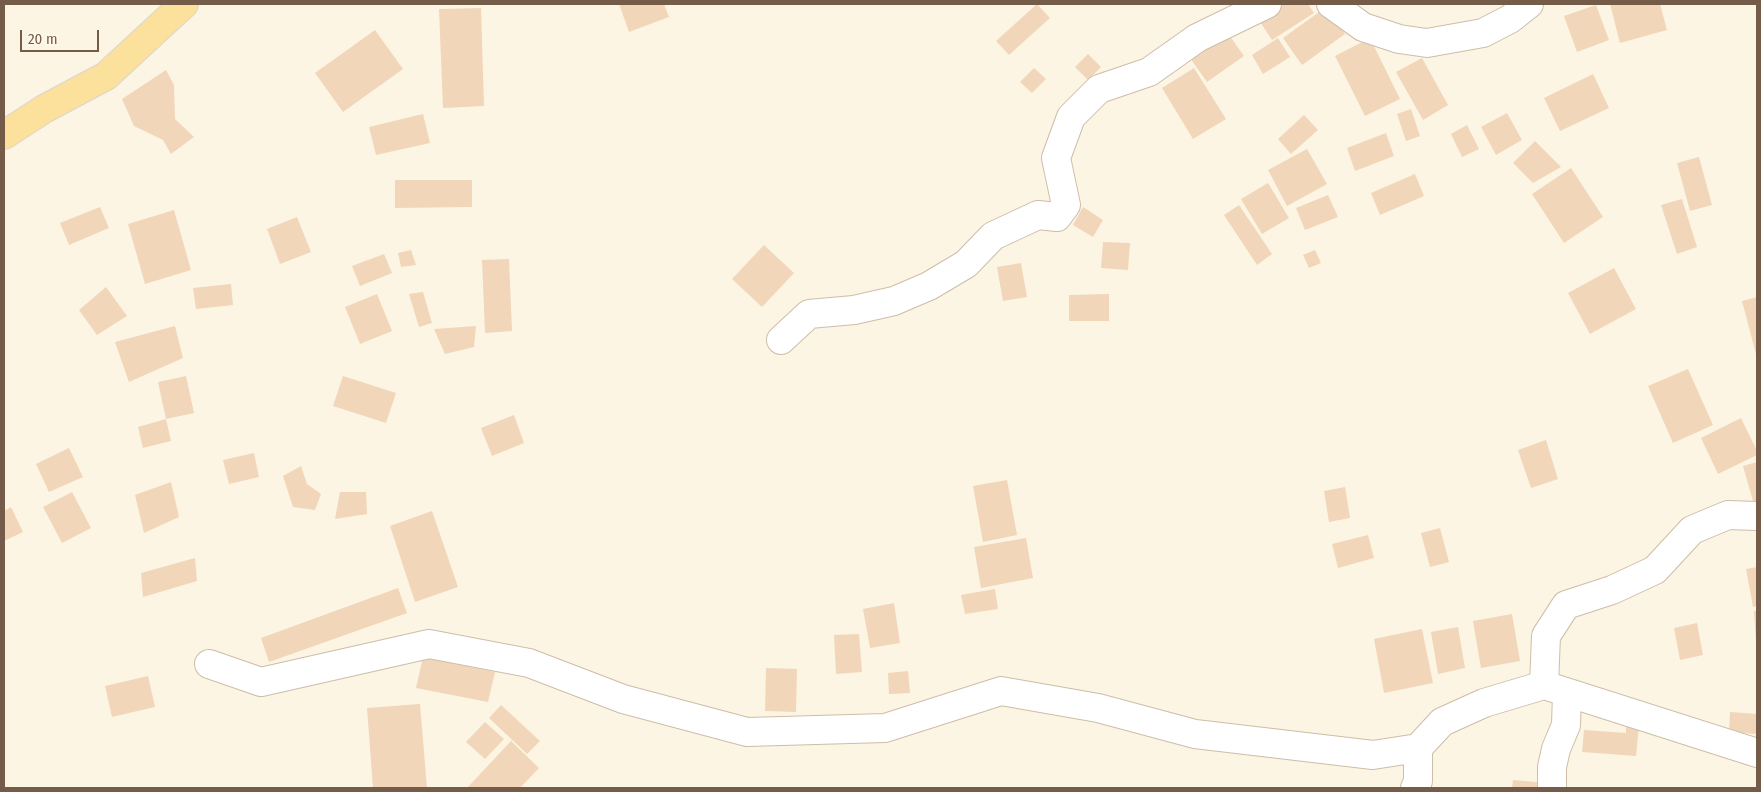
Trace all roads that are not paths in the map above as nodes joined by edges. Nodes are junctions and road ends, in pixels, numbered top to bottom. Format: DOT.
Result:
graph roads {
  1 [pos="184,4"];
  2 [pos="1267,4"];
  3 [pos="1331,4"];
  4 [pos="1529,4"];
  5 [pos="4,135"];
  6 [pos="781,340"];
  7 [pos="1757,516"];
  8 [pos="209,664"];
  9 [pos="1556,689"];
  10 [pos="1418,748"];
  11 [pos="1757,753"];
  12 [pos="1415,788"];
  13 [pos="1552,788"];
  1 -- 5 [label="main road"];
  2 -- 6 [label="street"];
  3 -- 4 [label="street"];
  7 -- 9 [label="street"];
  8 -- 10 [label="street"];
  9 -- 10 [label="street"];
  9 -- 11 [label="street"];
  9 -- 13 [label="street"];
  10 -- 12 [label="street"];
}
